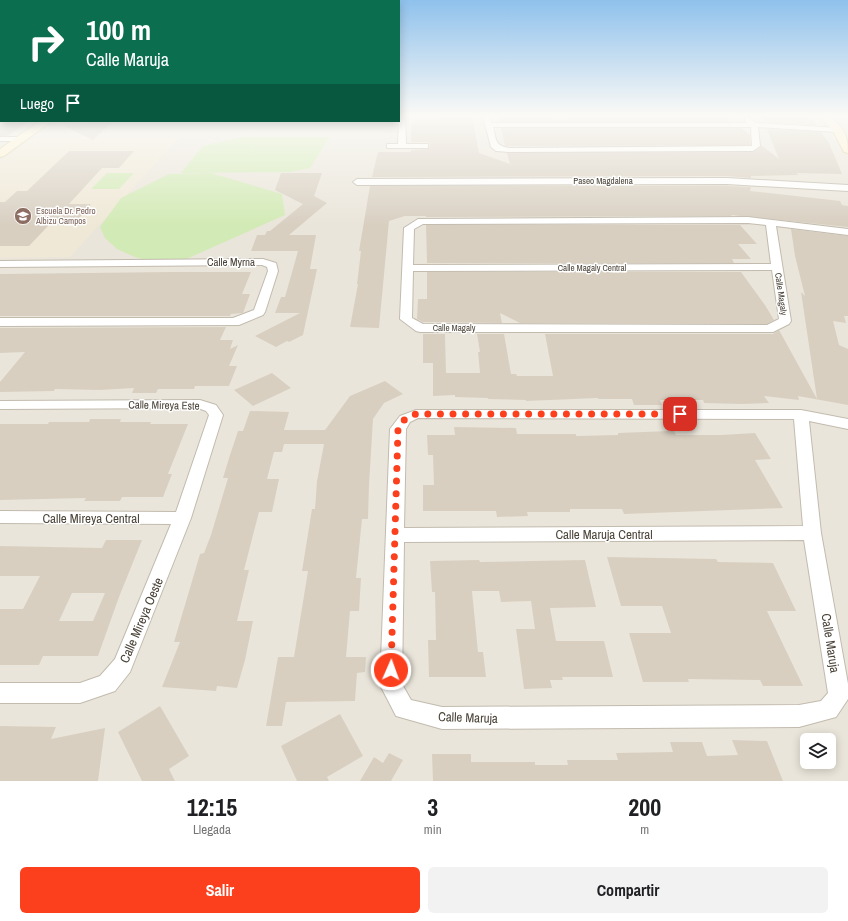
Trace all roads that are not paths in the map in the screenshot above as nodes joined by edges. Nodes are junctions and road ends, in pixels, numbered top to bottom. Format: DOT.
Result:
graph roads {
  1 [pos="357,182"];
  2 [pos="848,188"];
  3 [pos="770,223"];
  4 [pos="848,232"];
  5 [pos="0,264"];
  6 [pos="777,267"];
  7 [pos="407,268"];
  8 [pos="0,322"];
  9 [pos="0,405"];
  10 [pos="801,415"];
  11 [pos="848,424"];
  12 [pos="0,517"];
  13 [pos="182,518"];
  14 [pos="812,533"];
  15 [pos="396,535"];
  16 [pos="0,693"];
  1 -- 2 [label="street, Paseo Magdalena"];
  3 -- 4 [label="street, Calle Magaly"];
  3 -- 6 [label="street, Calle Magaly"];
  3 -- 7 [label="street, Calle Magaly"];
  5 -- 8 [label="street, Calle Myrna"];
  6 -- 7 [label="street, Calle Magaly Central"];
  6 -- 7 [label="street, Calle Magaly"];
  9 -- 13 [label="street, Calle Mireya Este"];
  10 -- 11 [label="street, Calle Maruja"];
  10 -- 14 [label="street, Calle Maruja"];
  10 -- 15 [label="street, Calle Maruja"];
  12 -- 13 [label="street, Calle Mireya Central"];
  13 -- 16 [label="street, Calle Mireya Oeste"];
  14 -- 15 [label="street, Calle Maruja Central"];
  14 -- 15 [label="street, Calle Maruja"];
}
